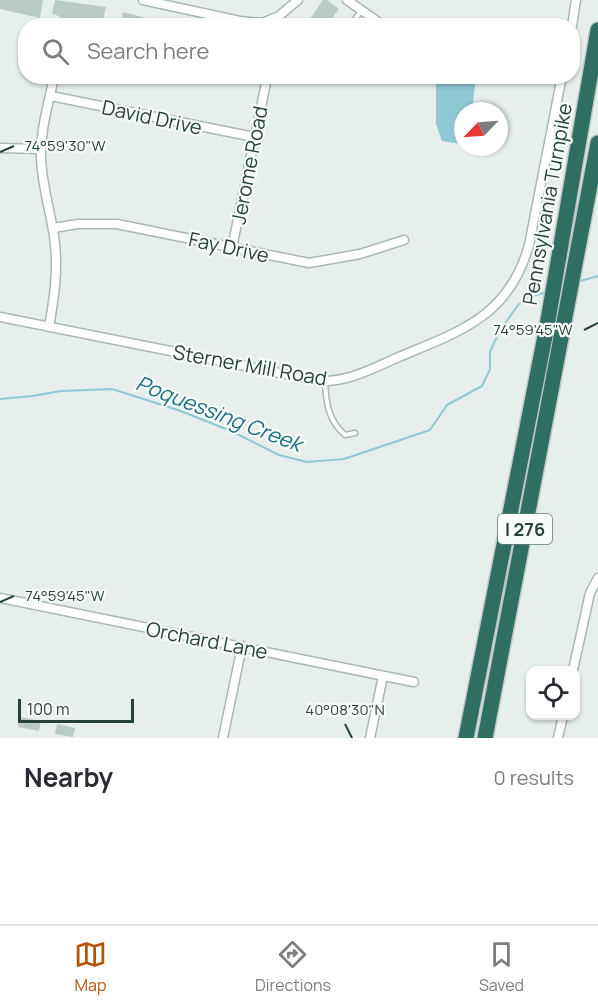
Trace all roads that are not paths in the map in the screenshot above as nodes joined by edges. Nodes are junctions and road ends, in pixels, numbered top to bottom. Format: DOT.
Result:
graph roads {
  1 [pos="143,0"];
  2 [pos="298,0"];
  3 [pos="347,0"];
  4 [pos="576,0"];
  5 [pos="153,1"];
  6 [pos="362,10"];
  7 [pos="227,18"];
  8 [pos="273,18"];
  9 [pos="356,18"];
  10 [pos="373,18"];
  11 [pos="573,18"];
  12 [pos="598,31"];
  13 [pos="53,84"];
  14 [pos="266,84"];
  15 [pos="560,84"];
  16 [pos="51,96"];
  17 [pos="254,137"];
  18 [pos="598,143"];
  19 [pos="0,148"];
  20 [pos="41,149"];
  21 [pos="53,228"];
  22 [pos="404,240"];
  23 [pos="232,248"];
  24 [pos="0,317"];
  25 [pos="49,327"];
  26 [pos="325,381"];
  27 [pos="355,433"];
  28 [pos="598,578"];
  29 [pos="0,598"];
  30 [pos="242,646"];
  31 [pos="574,666"];
  32 [pos="383,676"];
  33 [pos="414,682"];
  34 [pos="562,720"];
  35 [pos="223,738"];
  36 [pos="370,738"];
  37 [pos="466,738"];
  38 [pos="485,738"];
  39 [pos="559,738"];
  1 -- 5 [label="street"];
  2 -- 8 [label="street"];
  3 -- 6 [label="street"];
  4 -- 11 [label="street"];
  5 -- 7 [label="street"];
  6 -- 9 [label="lane"];
  6 -- 10 [label="street"];
  12 -- 37 [label="highway, Pennsylvania Turnpike / I 276"];
  13 -- 16 [label="street"];
  14 -- 17 [label="street, Jerome Road"];
  15 -- 26 [label="street, Sterner Mill Road"];
  16 -- 17 [label="street, David Drive"];
  16 -- 20 [label="street"];
  17 -- 23 [label="street, Jerome Road"];
  18 -- 38 [label="highway, Pennsylvania Turnpike / I 276"];
  19 -- 20 [label="street"];
  20 -- 21 [label="street"];
  21 -- 23 [label="street, Fay Drive"];
  21 -- 25 [label="street"];
  22 -- 23 [label="street, Fay Drive"];
  24 -- 25 [label="street, Sterner Mill Road"];
  25 -- 26 [label="street, Sterner Mill Road"];
  26 -- 27 [label="lane"];
  28 -- 31 [label="street"];
  29 -- 30 [label="street, Orchard Lane"];
  30 -- 32 [label="street, Orchard Lane"];
  30 -- 35 [label="street"];
  32 -- 33 [label="street, Orchard Lane"];
  32 -- 36 [label="street"];
  34 -- 39 [label="street"];
}
